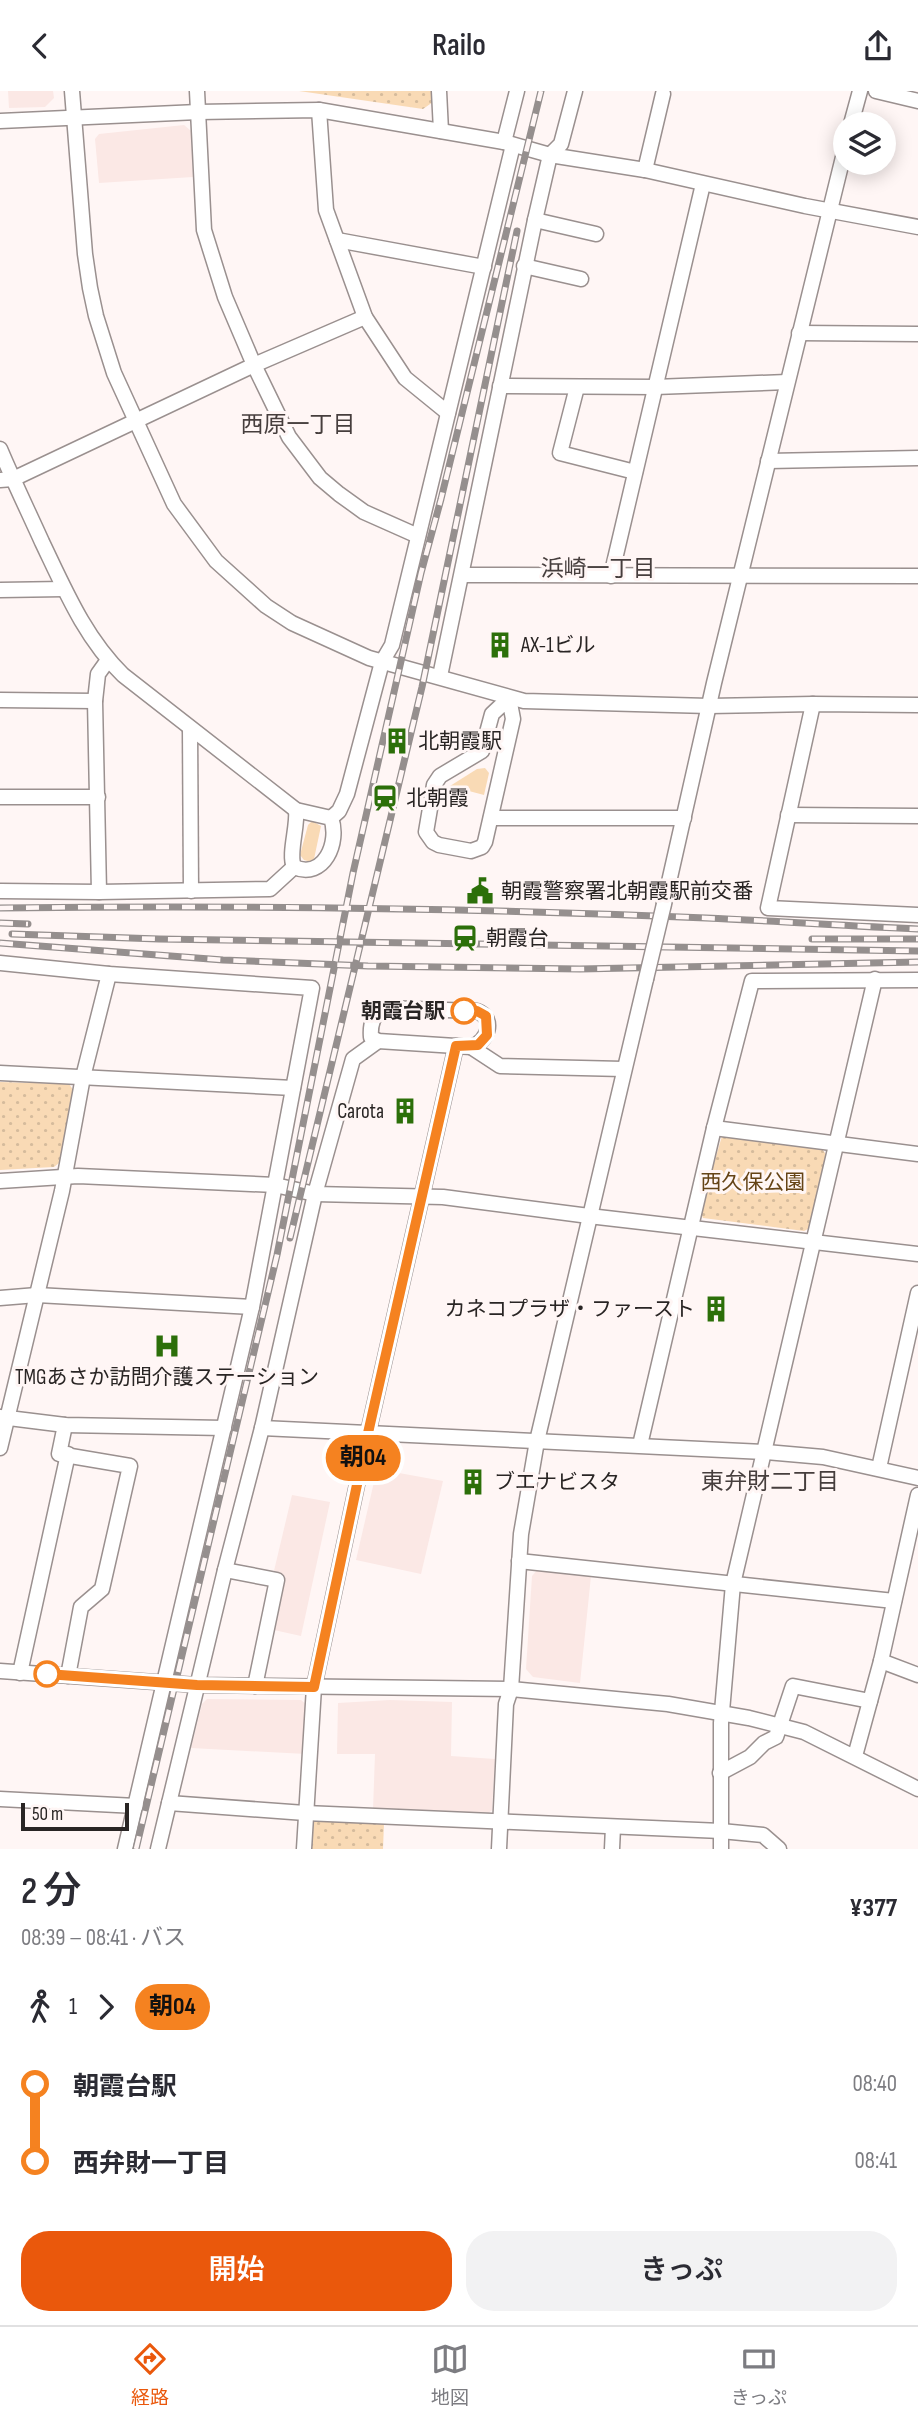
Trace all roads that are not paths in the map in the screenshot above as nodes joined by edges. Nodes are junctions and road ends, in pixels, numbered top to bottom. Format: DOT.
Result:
graph roads {
  1 [pos="72,91"];
  2 [pos="197,91"];
  3 [pos="439,91"];
  4 [pos="517,91"];
  5 [pos="575,91"];
  6 [pos="860,91"];
  7 [pos="876,91"];
  8 [pos="663,94"];
  9 [pos="918,101"];
  10 [pos="319,110"];
  11 [pos="198,112"];
  12 [pos="854,112"];
  13 [pos="73,118"];
  14 [pos="0,121"];
  15 [pos="441,131"];
  16 [pos="508,144"];
  17 [pos="550,155"];
  18 [pos="645,170"];
  19 [pos="839,175"];
  20 [pos="703,184"];
  21 [pos="830,211"];
  22 [pos="535,220"];
  23 [pos="918,227"];
  24 [pos="596,234"];
  25 [pos="337,240"];
  26 [pos="524,266"];
  27 [pos="484,267"];
  28 [pos="582,279"];
  29 [pos="365,317"];
  30 [pos="799,333"];
  31 [pos="918,334"];
  32 [pos="254,365"];
  33 [pos="787,381"];
  34 [pos="500,386"];
  35 [pos="577,387"];
  36 [pos="655,387"];
  37 [pos="448,413"];
  38 [pos="136,422"];
  39 [pos="0,449"];
  40 [pos="918,458"];
  41 [pos="768,461"];
  42 [pos="635,472"];
  43 [pos="7,479"];
  44 [pos="418,536"];
  45 [pos="462,575"];
  46 [pos="740,575"];
  47 [pos="611,576"];
  48 [pos="918,576"];
  49 [pos="64,589"];
  50 [pos="0,590"];
  51 [pos="108,660"];
  52 [pos="382,662"];
  53 [pos="440,676"];
  54 [pos="509,698"];
  55 [pos="0,700"];
  56 [pos="95,701"];
  57 [pos="813,704"];
  58 [pos="918,705"];
  59 [pos="709,706"];
  60 [pos="190,728"];
  61 [pos="482,751"];
  62 [pos="502,771"];
  63 [pos="0,797"];
  64 [pos="98,797"];
  65 [pos="296,810"];
  66 [pos="788,815"];
  67 [pos="918,816"];
  68 [pos="331,818"];
  69 [pos="491,818"];
  70 [pos="684,818"];
  71 [pos="294,867"];
  72 [pos="0,891"];
  73 [pos="191,891"];
  74 [pos="99,892"];
  75 [pos="918,915"];
  76 [pos="0,963"];
  77 [pos="109,974"];
  78 [pos="876,979"];
  79 [pos="918,980"];
  80 [pos="379,1041"];
  81 [pos="456,1046"];
  82 [pos="471,1047"];
  83 [pos="623,1069"];
  84 [pos="0,1073"];
  85 [pos="83,1077"];
  86 [pos="293,1088"];
  87 [pos="714,1128"];
  88 [pos="837,1144"];
  89 [pos="918,1154"];
  90 [pos="64,1176"];
  91 [pos="0,1181"];
  92 [pos="275,1185"];
  93 [pos="315,1193"];
  94 [pos="424,1195"];
  95 [pos="589,1216"];
  96 [pos="690,1227"];
  97 [pos="814,1243"];
  98 [pos="918,1254"];
  99 [pos="918,1293"];
  100 [pos="37,1295"];
  101 [pos="0,1298"];
  102 [pos="252,1307"];
  103 [pos="3,1418"];
  104 [pos="65,1425"];
  105 [pos="224,1428"];
  106 [pos="262,1428"];
  107 [pos="368,1433"];
  108 [pos="537,1441"];
  109 [pos="640,1445"];
  110 [pos="0,1448"];
  111 [pos="766,1452"];
  112 [pos="68,1454"];
  113 [pos="879,1468"];
  114 [pos="918,1478"];
  115 [pos="918,1495"];
  116 [pos="519,1561"];
  117 [pos="225,1570"];
  118 [pos="733,1584"];
  119 [pos="894,1601"];
  120 [pos="881,1661"];
  121 [pos="0,1671"];
  122 [pos="20,1673"];
  123 [pos="918,1675"];
  124 [pos="68,1676"];
  125 [pos="163,1682"];
  126 [pos="197,1685"];
  127 [pos="256,1686"];
  128 [pos="314,1687"];
  129 [pos="511,1689"];
  130 [pos="870,1701"];
  131 [pos="722,1713"];
  132 [pos="781,1724"];
  133 [pos="855,1756"];
  134 [pos="720,1773"];
  135 [pos="918,1789"];
  136 [pos="0,1799"];
  137 [pos="169,1803"];
  138 [pos="136,1805"];
  139 [pos="305,1814"];
  140 [pos="500,1822"];
  141 [pos="613,1827"];
  142 [pos="722,1831"];
  143 [pos="125,1849"];
  144 [pos="158,1849"];
  145 [pos="304,1849"];
  146 [pos="499,1849"];
  147 [pos="612,1849"];
  148 [pos="721,1849"];
  149 [pos="779,1849"];
  1 -- 13 [label="street"];
  2 -- 11 [label="street"];
  3 -- 15 [label="street"];
  4 -- 16 [label="street"];
  5 -- 17 [label="street"];
  6 -- 12 [label="street"];
  7 -- 9 [label="street"];
  8 -- 18 [label="street"];
  10 -- 11 [label="street"];
  10 -- 15 [label="street"];
  10 -- 25 [label="street"];
  11 -- 13 [label="street"];
  11 -- 32 [label="street"];
  13 -- 14 [label="street"];
  13 -- 38 [label="street"];
  15 -- 16 [label="street"];
  16 -- 17 [label="street"];
  16 -- 27 [label="street"];
  17 -- 18 [label="street"];
  17 -- 22 [label="street"];
  18 -- 20 [label="street"];
  19 -- 21 [label="street"];
  20 -- 21 [label="street"];
  20 -- 36 [label="street"];
  21 -- 23 [label="street"];
  21 -- 30 [label="street"];
  22 -- 24 [label="street"];
  22 -- 26 [label="street"];
  25 -- 27 [label="street"];
  25 -- 29 [label="street"];
  26 -- 28 [label="street"];
  26 -- 34 [label="street"];
  27 -- 37 [label="street"];
  29 -- 32 [label="street"];
  29 -- 37 [label="street"];
  30 -- 31 [label="street"];
  30 -- 33 [label="street"];
  32 -- 38 [label="street"];
  32 -- 44 [label="street"];
  33 -- 36 [label="street"];
  33 -- 41 [label="street"];
  34 -- 35 [label="street"];
  34 -- 45 [label="street"];
  35 -- 36 [label="street"];
  35 -- 42 [label="street"];
  36 -- 42 [label="street"];
  37 -- 44 [label="street"];
  38 -- 43 [label="street"];
  38 -- 52 [label="street"];
  39 -- 43 [label="street"];
  40 -- 41 [label="street"];
  41 -- 46 [label="street"];
  42 -- 47 [label="street"];
  43 -- 49 [label="street"];
  44 -- 52 [label="street"];
  45 -- 47 [label="street"];
  45 -- 53 [label="street"];
  46 -- 47 [label="street"];
  46 -- 48 [label="street"];
  46 -- 59 [label="street"];
  49 -- 50 [label="street"];
  49 -- 51 [label="street"];
  51 -- 56 [label="street"];
  51 -- 60 [label="street"];
  52 -- 53 [label="street"];
  52 -- 68 [label="street"];
  53 -- 54 [label="street"];
  54 -- 59 [label="street"];
  54 -- 61 [label="street"];
  54 -- 62 [label="street"];
  55 -- 56 [label="street"];
  56 -- 64 [label="street"];
  57 -- 58 [label="street"];
  57 -- 59 [label="street"];
  57 -- 66 [label="street"];
  59 -- 70 [label="street"];
  60 -- 65 [label="street"];
  60 -- 73 [label="street"];
  61 -- 62 [label="street"];
  61 -- 69 [label="street"];
  62 -- 69 [label="street"];
  63 -- 64 [label="street"];
  64 -- 74 [label="street"];
  65 -- 68 [label="street"];
  65 -- 71 [label="street"];
  66 -- 67 [label="street"];
  66 -- 75 [label="street"];
  68 -- 71 [label="street"];
  69 -- 70 [label="street"];
  70 -- 83 [label="street, bridge"];
  71 -- 73 [label="street"];
  72 -- 74 [label="street"];
  73 -- 74 [label="street"];
  76 -- 77 [label="street"];
  77 -- 85 [label="street"];
  77 -- 86 [label="street"];
  78 -- 79 [label="street"];
  78 -- 87 [label="street"];
  78 -- 88 [label="street"];
  80 -- 81 [label="street"];
  80 -- 82 [label="street"];
  80 -- 93 [label="street"];
  81 -- 82 [label="street"];
  81 -- 94 [label="street"];
  82 -- 83 [label="street"];
  83 -- 95 [label="street"];
  84 -- 85 [label="street"];
  85 -- 86 [label="street"];
  85 -- 90 [label="street"];
  86 -- 92 [label="street"];
  87 -- 88 [label="street"];
  87 -- 96 [label="street"];
  88 -- 89 [label="street"];
  88 -- 97 [label="street"];
  90 -- 91 [label="street"];
  90 -- 92 [label="street"];
  90 -- 100 [label="street"];
  92 -- 93 [label="street"];
  92 -- 102 [label="street"];
  93 -- 94 [label="street"];
  93 -- 106 [label="street"];
  94 -- 95 [label="street"];
  94 -- 107 [label="street"];
  95 -- 96 [label="street"];
  95 -- 108 [label="street"];
  96 -- 97 [label="street"];
  96 -- 109 [label="street"];
  97 -- 98 [label="street"];
  97 -- 111 [label="street"];
  99 -- 113 [label="street"];
  100 -- 101 [label="street"];
  100 -- 102 [label="street"];
  100 -- 103 [label="street"];
  102 -- 105 [label="street"];
  103 -- 104 [label="street"];
  103 -- 110 [label="street"];
  104 -- 105 [label="street"];
  104 -- 112 [label="street"];
  105 -- 125 [label="street"];
  106 -- 107 [label="street"];
  106 -- 117 [label="street"];
  107 -- 108 [label="street"];
  107 -- 128 [label="street"];
  108 -- 109 [label="street"];
  108 -- 116 [label="street"];
  109 -- 111 [label="street"];
  111 -- 113 [label="street"];
  111 -- 118 [label="street"];
  112 -- 122 [label="street"];
  112 -- 124 [label="street"];
  113 -- 114 [label="street"];
  115 -- 119 [label="street"];
  116 -- 118 [label="street"];
  116 -- 129 [label="street"];
  117 -- 126 [label="street"];
  117 -- 127 [label="street"];
  118 -- 119 [label="street"];
  118 -- 131 [label="street"];
  119 -- 120 [label="street"];
  120 -- 123 [label="street"];
  120 -- 130 [label="street"];
  121 -- 122 [label="street"];
  122 -- 124 [label="street"];
  124 -- 125 [label="street"];
  125 -- 126 [label="street"];
  125 -- 138 [label="street"];
  126 -- 127 [label="street"];
  126 -- 137 [label="street"];
  127 -- 128 [label="street"];
  128 -- 129 [label="street"];
  128 -- 139 [label="street"];
  129 -- 131 [label="street"];
  129 -- 140 [label="street"];
  130 -- 132 [label="street"];
  130 -- 133 [label="street"];
  131 -- 132 [label="street"];
  131 -- 134 [label="street"];
  132 -- 133 [label="street"];
  132 -- 134 [label="street"];
  133 -- 135 [label="street"];
  134 -- 142 [label="street"];
  136 -- 138 [label="street"];
  137 -- 139 [label="street"];
  137 -- 144 [label="street"];
  138 -- 143 [label="street"];
  139 -- 140 [label="street"];
  139 -- 145 [label="street"];
  140 -- 141 [label="street"];
  140 -- 146 [label="street"];
  141 -- 142 [label="street"];
  141 -- 147 [label="street"];
  142 -- 148 [label="street"];
  142 -- 149 [label="street"];
}
